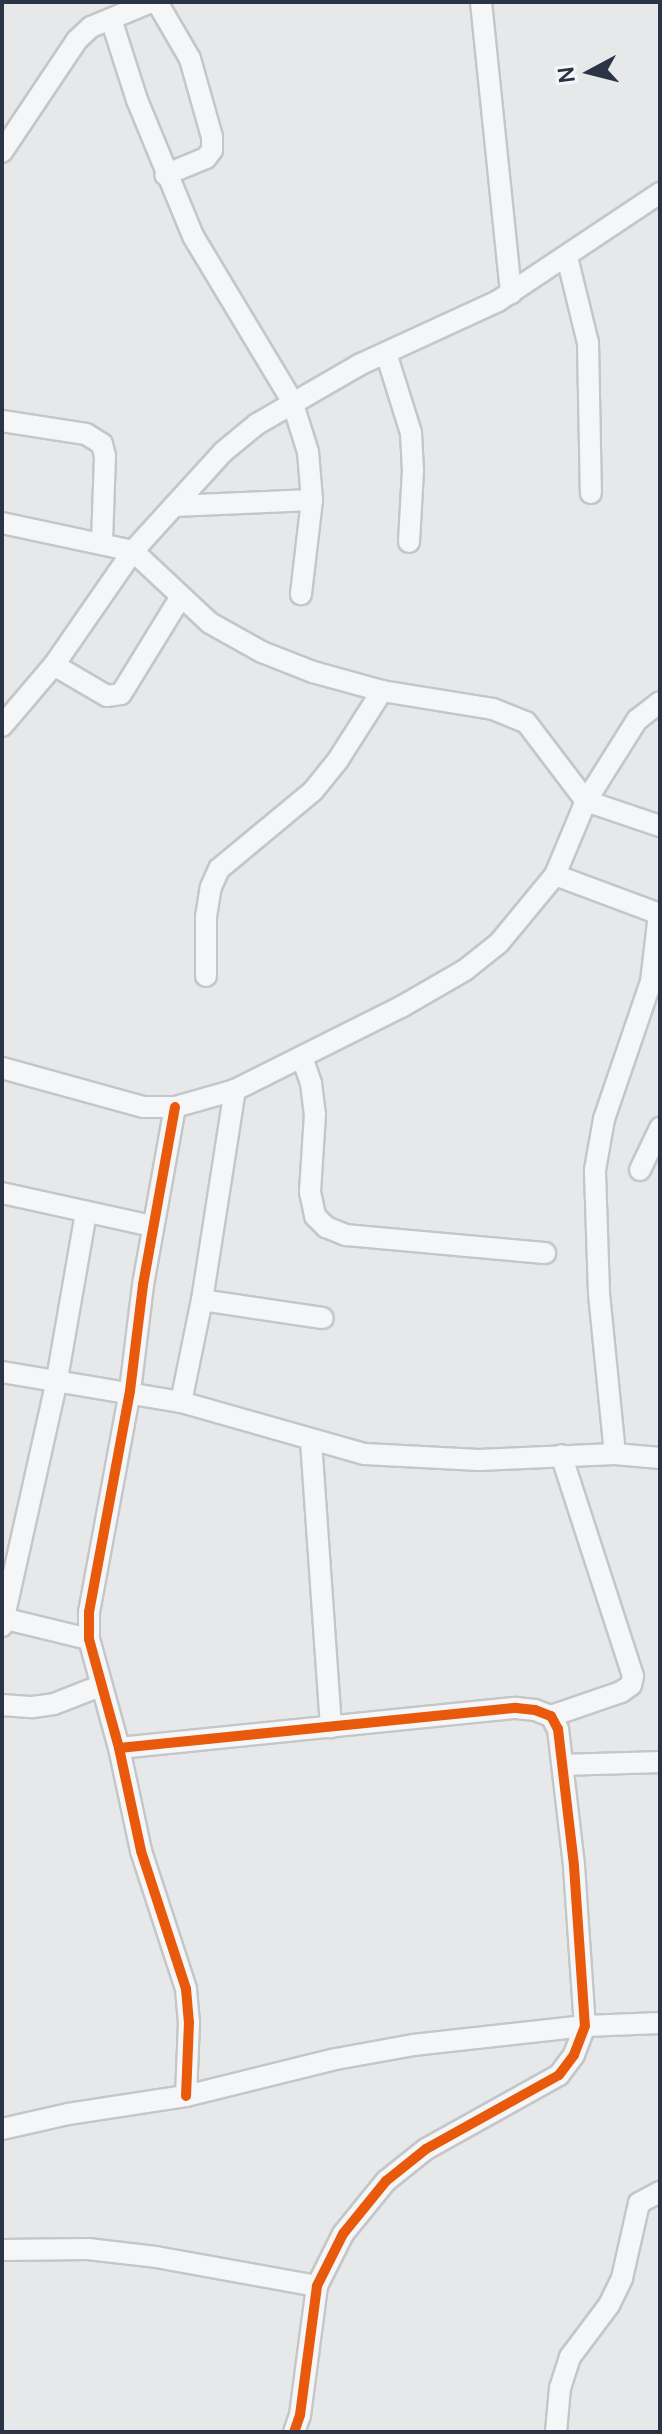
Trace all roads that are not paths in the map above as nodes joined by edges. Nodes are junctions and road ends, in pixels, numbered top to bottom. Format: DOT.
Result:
graph roads {
  1 [pos="151,2"];
  2 [pos="157,2"];
  3 [pos="481,2"];
  4 [pos="111,19"];
  5 [pos="2,152"];
  6 [pos="165,175"];
  7 [pos="660,193"];
  8 [pos="567,257"];
  9 [pos="511,293"];
  10 [pos="386,353"];
  11 [pos="292,401"];
  12 [pos="2,421"];
  13 [pos="591,493"];
  14 [pos="312,500"];
  15 [pos="174,506"];
  16 [pos="2,523"];
  17 [pos="409,542"];
  18 [pos="102,544"];
  19 [pos="133,551"];
  20 [pos="301,594"];
  21 [pos="180,598"];
  22 [pos="54,665"];
  23 [pos="382,691"];
  24 [pos="660,702"];
  25 [pos="2,726"];
  26 [pos="586,801"];
  27 [pos="660,826"];
  28 [pos="555,875"];
  29 [pos="659,914"];
  30 [pos="206,976"];
  31 [pos="302,1057"];
  32 [pos="2,1068"];
  33 [pos="235,1090"];
  34 [pos="175,1107"];
  35 [pos="660,1128"];
  36 [pos="640,1170"];
  37 [pos="2,1193"];
  38 [pos="86,1212"];
  39 [pos="152,1226"];
  40 [pos="545,1253"];
  41 [pos="202,1300"];
  42 [pos="323,1318"];
  43 [pos="2,1372"];
  44 [pos="57,1379"];
  45 [pos="130,1391"];
  46 [pos="181,1402"];
  47 [pos="311,1441"];
  48 [pos="615,1454"];
  49 [pos="561,1455"];
  50 [pos="660,1458"];
  51 [pos="3,1621"];
  52 [pos="89,1639"];
  53 [pos="100,1686"];
  54 [pos="2,1705"];
  55 [pos="551,1716"];
  56 [pos="331,1727"];
  57 [pos="119,1748"];
  58 [pos="660,1762"];
  59 [pos="563,1765"];
  60 [pos="660,2023"];
  61 [pos="585,2026"];
  62 [pos="186,2096"];
  63 [pos="2,2129"];
  64 [pos="660,2192"];
  65 [pos="2,2250"];
  66 [pos="317,2286"];
  67 [pos="294,2432"];
  68 [pos="556,2432"];
  1 -- 4 [label="street"];
  2 -- 6 [label="street"];
  3 -- 9 [label="street"];
  4 -- 5 [label="street"];
  4 -- 6 [label="street"];
  6 -- 11 [label="street"];
  7 -- 8 [label="street"];
  8 -- 9 [label="street"];
  8 -- 13 [label="street"];
  9 -- 10 [label="street"];
  10 -- 11 [label="street"];
  10 -- 17 [label="street"];
  11 -- 14 [label="street"];
  11 -- 15 [label="street"];
  12 -- 18 [label="street"];
  14 -- 15 [label="street"];
  14 -- 20 [label="street"];
  15 -- 19 [label="street"];
  16 -- 18 [label="street"];
  18 -- 19 [label="street"];
  19 -- 21 [label="street"];
  19 -- 22 [label="street"];
  21 -- 22 [label="street"];
  21 -- 23 [label="street"];
  22 -- 25 [label="street"];
  23 -- 26 [label="street"];
  23 -- 30 [label="street"];
  24 -- 26 [label="street"];
  26 -- 27 [label="street"];
  26 -- 28 [label="street"];
  28 -- 29 [label="street"];
  28 -- 31 [label="street"];
  29 -- 48 [label="street"];
  31 -- 33 [label="street"];
  31 -- 40 [label="street"];
  32 -- 34 [label="street"];
  33 -- 34 [label="street"];
  33 -- 41 [label="street"];
  34 -- 39 [label="street"];
  35 -- 36 [label="street"];
  37 -- 38 [label="street"];
  38 -- 39 [label="street"];
  38 -- 44 [label="street"];
  39 -- 45 [label="street"];
  41 -- 42 [label="street"];
  41 -- 46 [label="street"];
  43 -- 44 [label="street"];
  44 -- 45 [label="street"];
  44 -- 51 [label="street"];
  45 -- 46 [label="street"];
  45 -- 52 [label="street"];
  46 -- 47 [label="street"];
  47 -- 49 [label="street"];
  47 -- 56 [label="street"];
  48 -- 49 [label="street"];
  48 -- 50 [label="street"];
  49 -- 55 [label="street"];
  51 -- 52 [label="street"];
  52 -- 53 [label="street"];
  53 -- 54 [label="street"];
  53 -- 57 [label="street"];
  55 -- 56 [label="street"];
  55 -- 59 [label="street"];
  56 -- 57 [label="street"];
  57 -- 62 [label="street"];
  58 -- 59 [label="street"];
  59 -- 61 [label="street"];
  60 -- 61 [label="street"];
  61 -- 62 [label="street"];
  61 -- 66 [label="street"];
  62 -- 63 [label="street"];
  64 -- 68 [label="street"];
  65 -- 66 [label="street"];
  66 -- 67 [label="street"];
}
